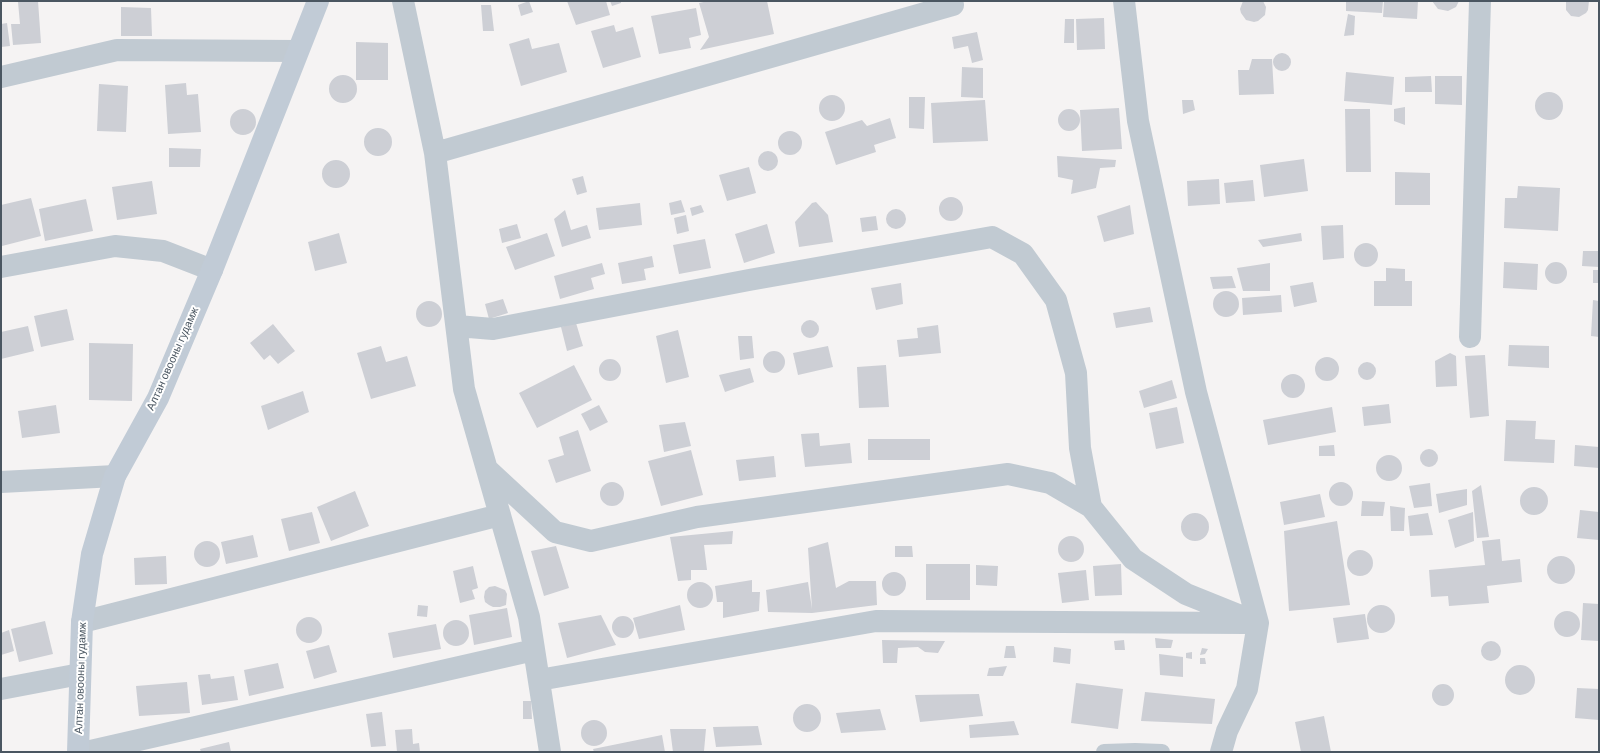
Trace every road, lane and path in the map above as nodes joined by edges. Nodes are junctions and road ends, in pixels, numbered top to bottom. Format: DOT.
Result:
graph roads {
  1 [pos="318,1"];
  2 [pos="404,1"];
  3 [pos="1124,1"];
  4 [pos="1480,1"];
  5 [pos="952,5"];
  6 [pos="297,51"];
  7 [pos="1,77"];
  8 [pos="435,153"];
  9 [pos="1,266"];
  10 [pos="212,270"];
  11 [pos="457,326"];
  12 [pos="1470,337"];
  13 [pos="487,469"];
  14 [pos="115,476"];
  15 [pos="1,482"];
  16 [pos="1091,507"];
  17 [pos="500,516"];
  18 [pos="82,622"];
  19 [pos="1258,623"];
  20 [pos="534,650"];
  21 [pos="80,674"];
  22 [pos="539,680"];
  23 [pos="1,689"];
  24 [pos="78,752"];
  25 [pos="86,752"];
  26 [pos="550,752"];
  27 [pos="1104,752"];
  28 [pos="1162,752"];
  29 [pos="1221,752"];
  1 -- 6 [label="main road, Алтан овооны гудамж"];
  2 -- 8 [label="street"];
  3 -- 19 [label="street"];
  4 -- 12 [label="street"];
  5 -- 8 [label="street"];
  6 -- 7 [label="street"];
  6 -- 10 [label="main road, Алтан овооны гудамж"];
  8 -- 11 [label="street"];
  9 -- 10 [label="street"];
  10 -- 14 [label="main road, Алтан овооны гудамж"];
  11 -- 13 [label="street"];
  11 -- 16 [label="street"];
  13 -- 16 [label="street"];
  13 -- 17 [label="street"];
  14 -- 15 [label="street"];
  14 -- 18 [label="main road, Алтан овооны гудамж"];
  16 -- 19 [label="street"];
  17 -- 18 [label="street"];
  17 -- 20 [label="street"];
  18 -- 21 [label="main road, Алтан овооны гудамж"];
  19 -- 22 [label="street"];
  19 -- 29 [label="street"];
  20 -- 22 [label="street"];
  20 -- 25 [label="street"];
  21 -- 23 [label="street"];
  21 -- 24 [label="main road, Алтан овооны гудамж"];
  22 -- 26 [label="street"];
  27 -- 28 [label="lane"];
}
